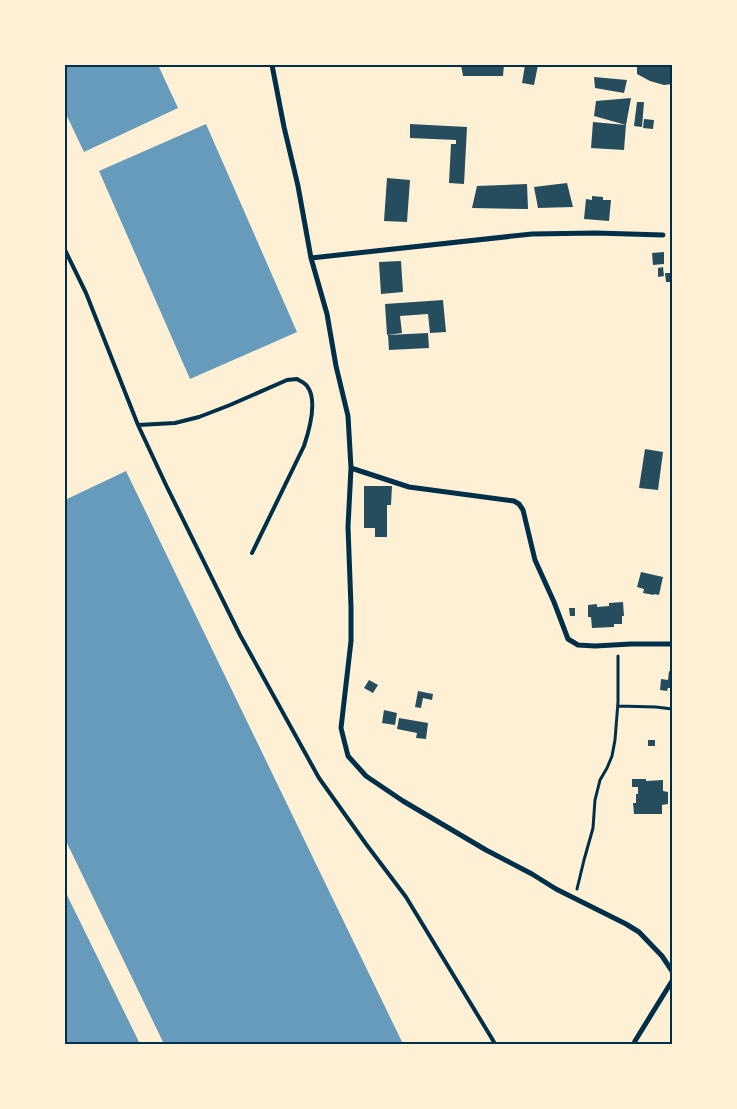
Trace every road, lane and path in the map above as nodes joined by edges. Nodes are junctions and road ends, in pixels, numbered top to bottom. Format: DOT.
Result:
graph roads {
  1 [pos="272,65"];
  2 [pos="663,235"];
  3 [pos="65,250"];
  4 [pos="311,258"];
  5 [pos="138,424"];
  6 [pos="351,468"];
  7 [pos="252,553"];
  8 [pos="618,644"];
  9 [pos="672,644"];
  10 [pos="618,706"];
  11 [pos="672,709"];
  12 [pos="574,899"];
  13 [pos="672,971"];
  14 [pos="672,981"];
  15 [pos="634,1042"];
  16 [pos="495,1044"];
  17 [pos="641,1044"];
  1 -- 4 [label="street"];
  2 -- 4 [label="street"];
  3 -- 5 [label="lane"];
  4 -- 6 [label="street"];
  5 -- 7 [label="lane"];
  5 -- 16 [label="lane"];
  6 -- 8 [label="street"];
  6 -- 12 [label="street"];
  8 -- 9 [label="street"];
  8 -- 10 [label="path"];
  10 -- 11 [label="path"];
  10 -- 12 [label="path"];
  12 -- 13 [label="street"];
  14 -- 15 [label="street"];
  15 -- 17 [label="street"];
}
